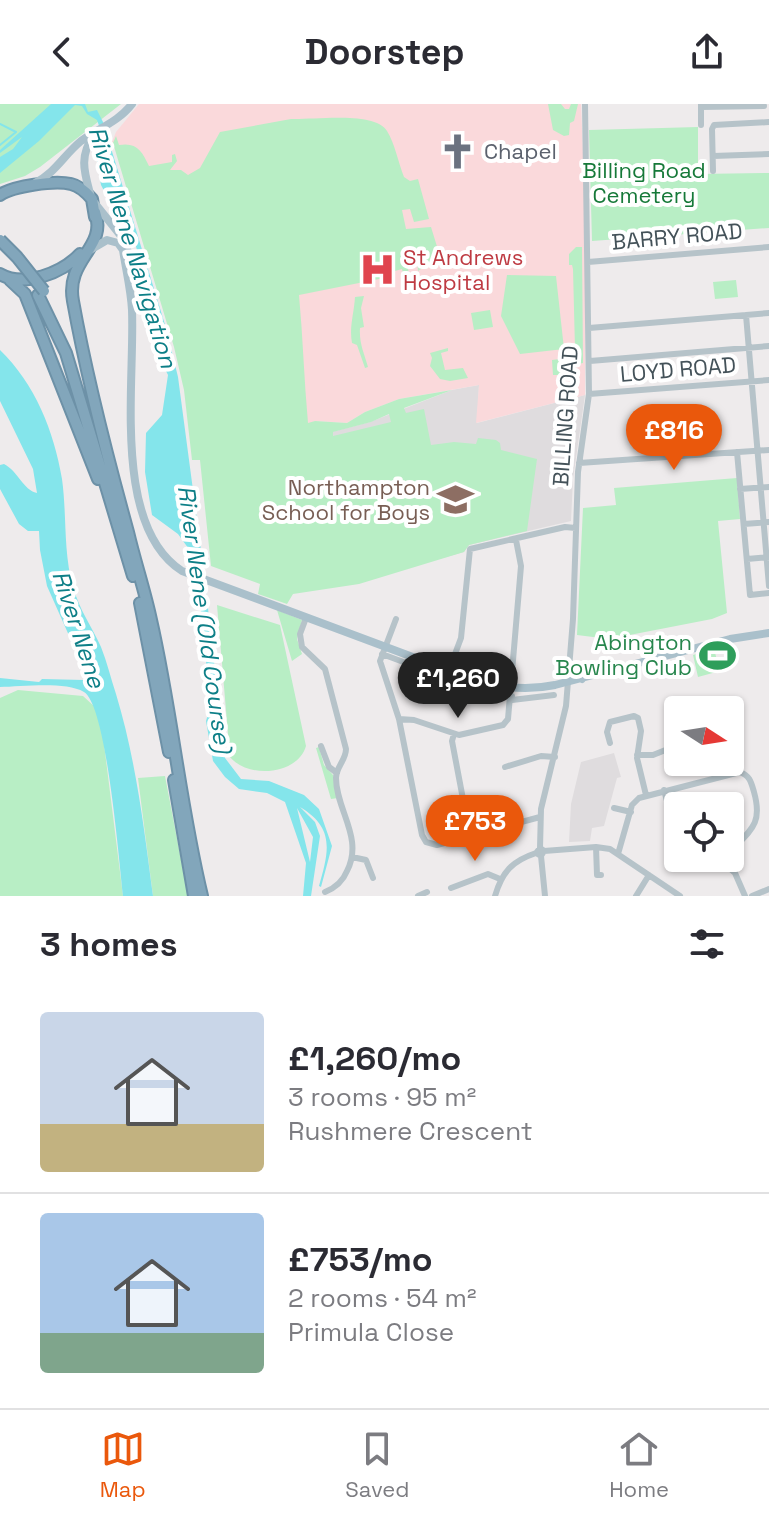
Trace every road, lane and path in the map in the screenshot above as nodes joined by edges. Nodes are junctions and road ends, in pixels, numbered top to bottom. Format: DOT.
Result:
graph roads {
  1 [pos="132,104"];
  2 [pos="585,104"];
  3 [pos="701,106"];
  4 [pos="764,106"];
  5 [pos="769,122"];
  6 [pos="701,125"];
  7 [pos="96,133"];
  8 [pos="769,154"];
  9 [pos="713,156"];
  10 [pos="713,171"];
  11 [pos="30,186"];
  12 [pos="2,193"];
  13 [pos="93,204"];
  14 [pos="0,240"];
  15 [pos="769,247"];
  16 [pos="0,249"];
  17 [pos="769,253"];
  18 [pos="82,254"];
  19 [pos="588,262"];
  20 [pos="5,278"];
  21 [pos="130,287"];
  22 [pos="41,293"];
  23 [pos="769,313"];
  24 [pos="746,315"];
  25 [pos="589,328"];
  26 [pos="769,346"];
  27 [pos="749,348"];
  28 [pos="590,361"];
  29 [pos="769,380"];
  30 [pos="751,381"];
  31 [pos="589,394"];
  32 [pos="769,450"];
  33 [pos="757,451"];
  34 [pos="737,452"];
  35 [pos="579,463"];
  36 [pos="769,487"];
  37 [pos="760,488"];
  38 [pos="740,489"];
  39 [pos="116,521"];
  40 [pos="766,522"];
  41 [pos="744,524"];
  42 [pos="576,528"];
  43 [pos="127,529"];
  44 [pos="516,540"];
  45 [pos="768,558"];
  46 [pos="747,559"];
  47 [pos="769,586"];
  48 [pos="769,593"];
  49 [pos="306,618"];
  50 [pos="396,619"];
  51 [pos="769,633"];
  52 [pos="383,650"];
  53 [pos="570,669"];
  54 [pos="449,670"];
  55 [pos="582,679"];
  56 [pos="569,682"];
  57 [pos="512,695"];
  58 [pos="554,695"];
  59 [pos="399,719"];
  60 [pos="454,734"];
  61 [pos="610,743"];
  62 [pos="324,750"];
  63 [pos="664,751"];
  64 [pos="637,755"];
  65 [pos="555,757"];
  66 [pos="505,767"];
  67 [pos="337,773"];
  68 [pos="664,790"];
  69 [pos="646,795"];
  70 [pos="614,808"];
  71 [pos="631,812"];
  72 [pos="540,817"];
  73 [pos="470,836"];
  74 [pos="744,837"];
  75 [pos="596,847"];
  76 [pos="540,852"];
  77 [pos="618,854"];
  78 [pos="352,857"];
  79 [pos="734,872"];
  80 [pos="597,875"];
  81 [pos="649,875"];
  82 [pos="370,876"];
  83 [pos="500,879"];
  84 [pos="455,888"];
  85 [pos="769,889"];
  86 [pos="427,892"];
  87 [pos="328,893"];
  88 [pos="194,896"];
  89 [pos="202,896"];
  90 [pos="418,896"];
  91 [pos="495,896"];
  92 [pos="545,896"];
  93 [pos="636,896"];
  94 [pos="680,896"];
  95 [pos="745,896"];
  96 [pos="752,896"];
  1 -- 7 [label="main road"];
  2 -- 19 [label="street, BILLING ROAD"];
  3 -- 4 [label="street"];
  3 -- 6 [label="street"];
  5 -- 9 [label="street"];
  7 -- 11 [label="main road"];
  7 -- 13 [label="main road"];
  8 -- 9 [label="street"];
  9 -- 10 [label="street"];
  11 -- 12 [label="highway"];
  11 -- 13 [label="highway"];
  13 -- 18 [label="highway"];
  13 -- 21 [label="main road"];
  14 -- 22 [label="highway, bridge"];
  15 -- 17 [label="street"];
  15 -- 19 [label="street, BARRY ROAD"];
  16 -- 22 [label="highway"];
  18 -- 20 [label="highway"];
  18 -- 21 [label="main road"];
  18 -- 43 [label="highway"];
  19 -- 25 [label="street, BILLING ROAD"];
  20 -- 39 [label="highway"];
  21 -- 49 [label="main road"];
  22 -- 39 [label="highway"];
  22 -- 43 [label="highway"];
  23 -- 24 [label="street"];
  24 -- 25 [label="street"];
  24 -- 27 [label="street"];
  25 -- 28 [label="street, BILLING ROAD"];
  26 -- 27 [label="street"];
  27 -- 28 [label="street"];
  27 -- 30 [label="street"];
  28 -- 31 [label="street, BILLING ROAD"];
  29 -- 30 [label="street, LOYD ROAD"];
  30 -- 31 [label="street, LOYD ROAD"];
  30 -- 33 [label="street"];
  31 -- 35 [label="street, BILLING ROAD"];
  32 -- 33 [label="street"];
  33 -- 34 [label="street"];
  33 -- 37 [label="street"];
  34 -- 35 [label="street"];
  34 -- 38 [label="street"];
  35 -- 42 [label="street, BILLING ROAD"];
  36 -- 37 [label="street"];
  37 -- 38 [label="street"];
  37 -- 40 [label="street"];
  38 -- 41 [label="street"];
  39 -- 88 [label="highway"];
  40 -- 41 [label="street"];
  40 -- 45 [label="street"];
  41 -- 46 [label="street"];
  42 -- 44 [label="street"];
  42 -- 53 [label="street, BILLING ROAD"];
  43 -- 89 [label="highway"];
  44 -- 54 [label="street"];
  44 -- 57 [label="street"];
  45 -- 46 [label="street"];
  45 -- 47 [label="street"];
  46 -- 48 [label="street"];
  49 -- 52 [label="main road"];
  49 -- 67 [label="street"];
  50 -- 52 [label="street"];
  51 -- 55 [label="main road"];
  52 -- 54 [label="main road"];
  52 -- 57 [label="street"];
  52 -- 59 [label="street"];
  53 -- 55 [label="main road"];
  53 -- 56 [label="street, BILLING ROAD"];
  54 -- 57 [label="main road"];
  55 -- 56 [label="main road"];
  56 -- 57 [label="main road"];
  56 -- 65 [label="street, BILLING ROAD"];
  57 -- 58 [label="street"];
  57 -- 60 [label="street"];
  59 -- 60 [label="street"];
  59 -- 73 [label="street"];
  60 -- 73 [label="street"];
  61 -- 64 [label="street"];
  62 -- 67 [label="street"];
  63 -- 64 [label="street"];
  64 -- 69 [label="street"];
  65 -- 66 [label="street"];
  65 -- 72 [label="street, BILLING ROAD"];
  67 -- 78 [label="street"];
  68 -- 69 [label="street"];
  68 -- 74 [label="street"];
  69 -- 71 [label="street"];
  70 -- 71 [label="street"];
  71 -- 77 [label="street"];
  72 -- 73 [label="street"];
  72 -- 76 [label="street, BILLING ROAD"];
  75 -- 76 [label="street"];
  75 -- 77 [label="street"];
  75 -- 80 [label="street"];
  76 -- 83 [label="street"];
  76 -- 92 [label="street, BILLING ROAD"];
  77 -- 81 [label="street"];
  78 -- 82 [label="street"];
  78 -- 87 [label="street"];
  79 -- 95 [label="street"];
  81 -- 93 [label="street"];
  81 -- 94 [label="street"];
  83 -- 84 [label="street"];
  83 -- 91 [label="street"];
  85 -- 96 [label="street"];
  86 -- 90 [label="street"];
}
